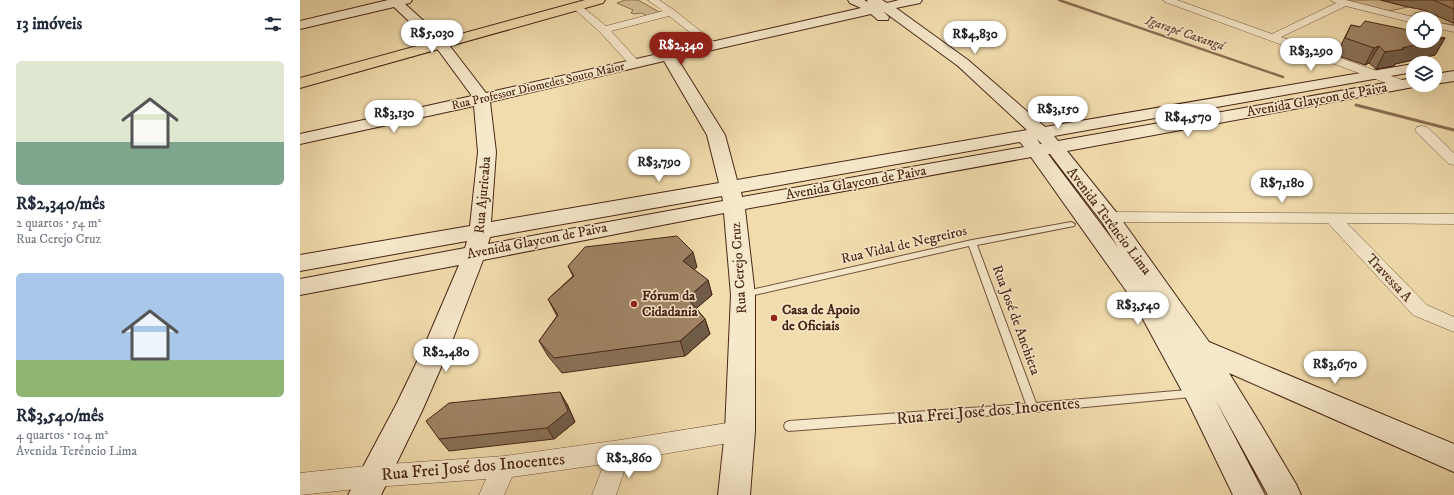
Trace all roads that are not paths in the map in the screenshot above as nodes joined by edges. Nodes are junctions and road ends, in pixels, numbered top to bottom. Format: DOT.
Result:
graph roads {
  1 [pos="596,0"];
  2 [pos="653,0"];
  3 [pos="854,0"];
  4 [pos="916,0"];
  5 [pos="1168,0"];
  6 [pos="395,1"];
  7 [pos="1340,1"];
  8 [pos="573,3"];
  9 [pos="878,6"];
  10 [pos="671,12"];
  11 [pos="1406,18"];
  12 [pos="300,20"];
  13 [pos="300,25"];
  14 [pos="1442,26"];
  15 [pos="1454,28"];
  16 [pos="604,30"];
  17 [pos="1271,38"];
  18 [pos="437,40"];
  19 [pos="713,45"];
  20 [pos="669,56"];
  21 [pos="635,64"];
  22 [pos="1406,69"];
  23 [pos="300,74"];
  24 [pos="1377,74"];
  25 [pos="1454,76"];
  26 [pos="1442,78"];
  27 [pos="983,80"];
  28 [pos="966,82"];
  29 [pos="300,83"];
  30 [pos="1406,83"];
  31 [pos="1406,85"];
  32 [pos="482,99"];
  33 [pos="1422,130"];
  34 [pos="300,139"];
  35 [pos="1038,141"];
  36 [pos="1454,161"];
  37 [pos="732,196"];
  38 [pos="1109,217"];
  39 [pos="1332,218"];
  40 [pos="1454,219"];
  41 [pos="1071,224"];
  42 [pos="477,243"];
  43 [pos="972,243"];
  44 [pos="300,263"];
  45 [pos="300,287"];
  46 [pos="1151,293"];
  47 [pos="743,295"];
  48 [pos="1454,325"];
  49 [pos="1200,349"];
  50 [pos="1187,394"];
  51 [pos="1033,408"];
  52 [pos="789,426"];
  53 [pos="740,432"];
  54 [pos="620,451"];
  55 [pos="1454,458"];
  56 [pos="505,468"];
  57 [pos="300,484"];
  58 [pos="369,486"];
  59 [pos="491,495"];
  60 [pos="604,495"];
  61 [pos="734,495"];
  62 [pos="1249,495"];
  63 [pos="1285,495"];
  1 -- 8 [label="main road"];
  2 -- 10 [label="street"];
  3 -- 9 [label="main road, Avenida Terêncio Lima"];
  4 -- 9 [label="main road, Rua Professor Diomedes Souto Maior"];
  5 -- 17 [label="street"];
  6 -- 12 [label="main road"];
  6 -- 13 [label="main road"];
  6 -- 18 [label="main road"];
  7 -- 11 [label="street"];
  7 -- 17 [label="street"];
  8 -- 16 [label="street"];
  8 -- 18 [label="main road"];
  9 -- 19 [label="main road, Rua Professor Diomedes Souto Maior"];
  9 -- 27 [label="main road, Avenida Terêncio Lima"];
  9 -- 28 [label="main road, Avenida Terêncio Lima"];
  10 -- 16 [label="street"];
  10 -- 19 [label="street"];
  14 -- 15 [label="street"];
  16 -- 21 [label="street"];
  17 -- 24 [label="street"];
  18 -- 23 [label="main road"];
  18 -- 29 [label="main road"];
  18 -- 32 [label="main road"];
  19 -- 20 [label="main road, Rua Professor Diomedes Souto Maior"];
  20 -- 21 [label="main road, Rua Professor Diomedes Souto Maior"];
  20 -- 37 [label="main road, Rua Cerejo Cruz"];
  21 -- 32 [label="main road, Rua Professor Diomedes Souto Maior"];
  22 -- 24 [label="main road, Avenida Glaycon de Paiva"];
  24 -- 30 [label="street"];
  24 -- 35 [label="main road, Avenida Glaycon de Paiva"];
  25 -- 26 [label="main road"];
  27 -- 28 [label="main road"];
  27 -- 35 [label="main road, Avenida Terêncio Lima"];
  28 -- 35 [label="main road, Avenida Terêncio Lima"];
  31 -- 35 [label="main road, Avenida Glaycon de Paiva"];
  32 -- 34 [label="main road, Rua Professor Diomedes Souto Maior"];
  32 -- 42 [label="main road, Rua Ajuricaba"];
  33 -- 36 [label="street"];
  35 -- 37 [label="main road, Avenida Glaycon de Paiva"];
  35 -- 38 [label="main road, Avenida Terêncio Lima"];
  35 -- 46 [label="main road, Avenida Terêncio Lima"];
  37 -- 42 [label="main road, Avenida Glaycon de Paiva"];
  37 -- 47 [label="main road, Rua Cerejo Cruz"];
  38 -- 39 [label="street"];
  38 -- 46 [label="main road, Avenida Terêncio Lima"];
  39 -- 40 [label="street"];
  39 -- 48 [label="street, Travessa A"];
  41 -- 43 [label="lane, Rua Vidal de Negreiros"];
  42 -- 44 [label="main road, Avenida Glaycon de Paiva"];
  42 -- 45 [label="main road, Avenida Glaycon de Paiva"];
  42 -- 58 [label="main road, Rua Ajuricaba"];
  43 -- 47 [label="lane, Rua Vidal de Negreiros"];
  43 -- 51 [label="lane, Rua José de Anchieta"];
  46 -- 49 [label="main road, Avenida Terêncio Lima"];
  46 -- 62 [label="main road, Avenida Terêncio Lima"];
  47 -- 53 [label="main road, Rua Cerejo Cruz"];
  49 -- 55 [label="main road"];
  49 -- 63 [label="main road, Avenida Terêncio Lima"];
  50 -- 51 [label="lane, Rua Frei José dos Inocentes"];
  51 -- 52 [label="lane, Rua Frei José dos Inocentes"];
  53 -- 54 [label="street, Rua Frei José dos Inocentes"];
  53 -- 61 [label="main road, Rua Cerejo Cruz"];
  54 -- 56 [label="street, Rua Frei José dos Inocentes"];
  54 -- 60 [label="street"];
  56 -- 58 [label="street, Rua Frei José dos Inocentes"];
  56 -- 59 [label="street"];
  57 -- 58 [label="street, Rua Frei José dos Inocentes"];
}
